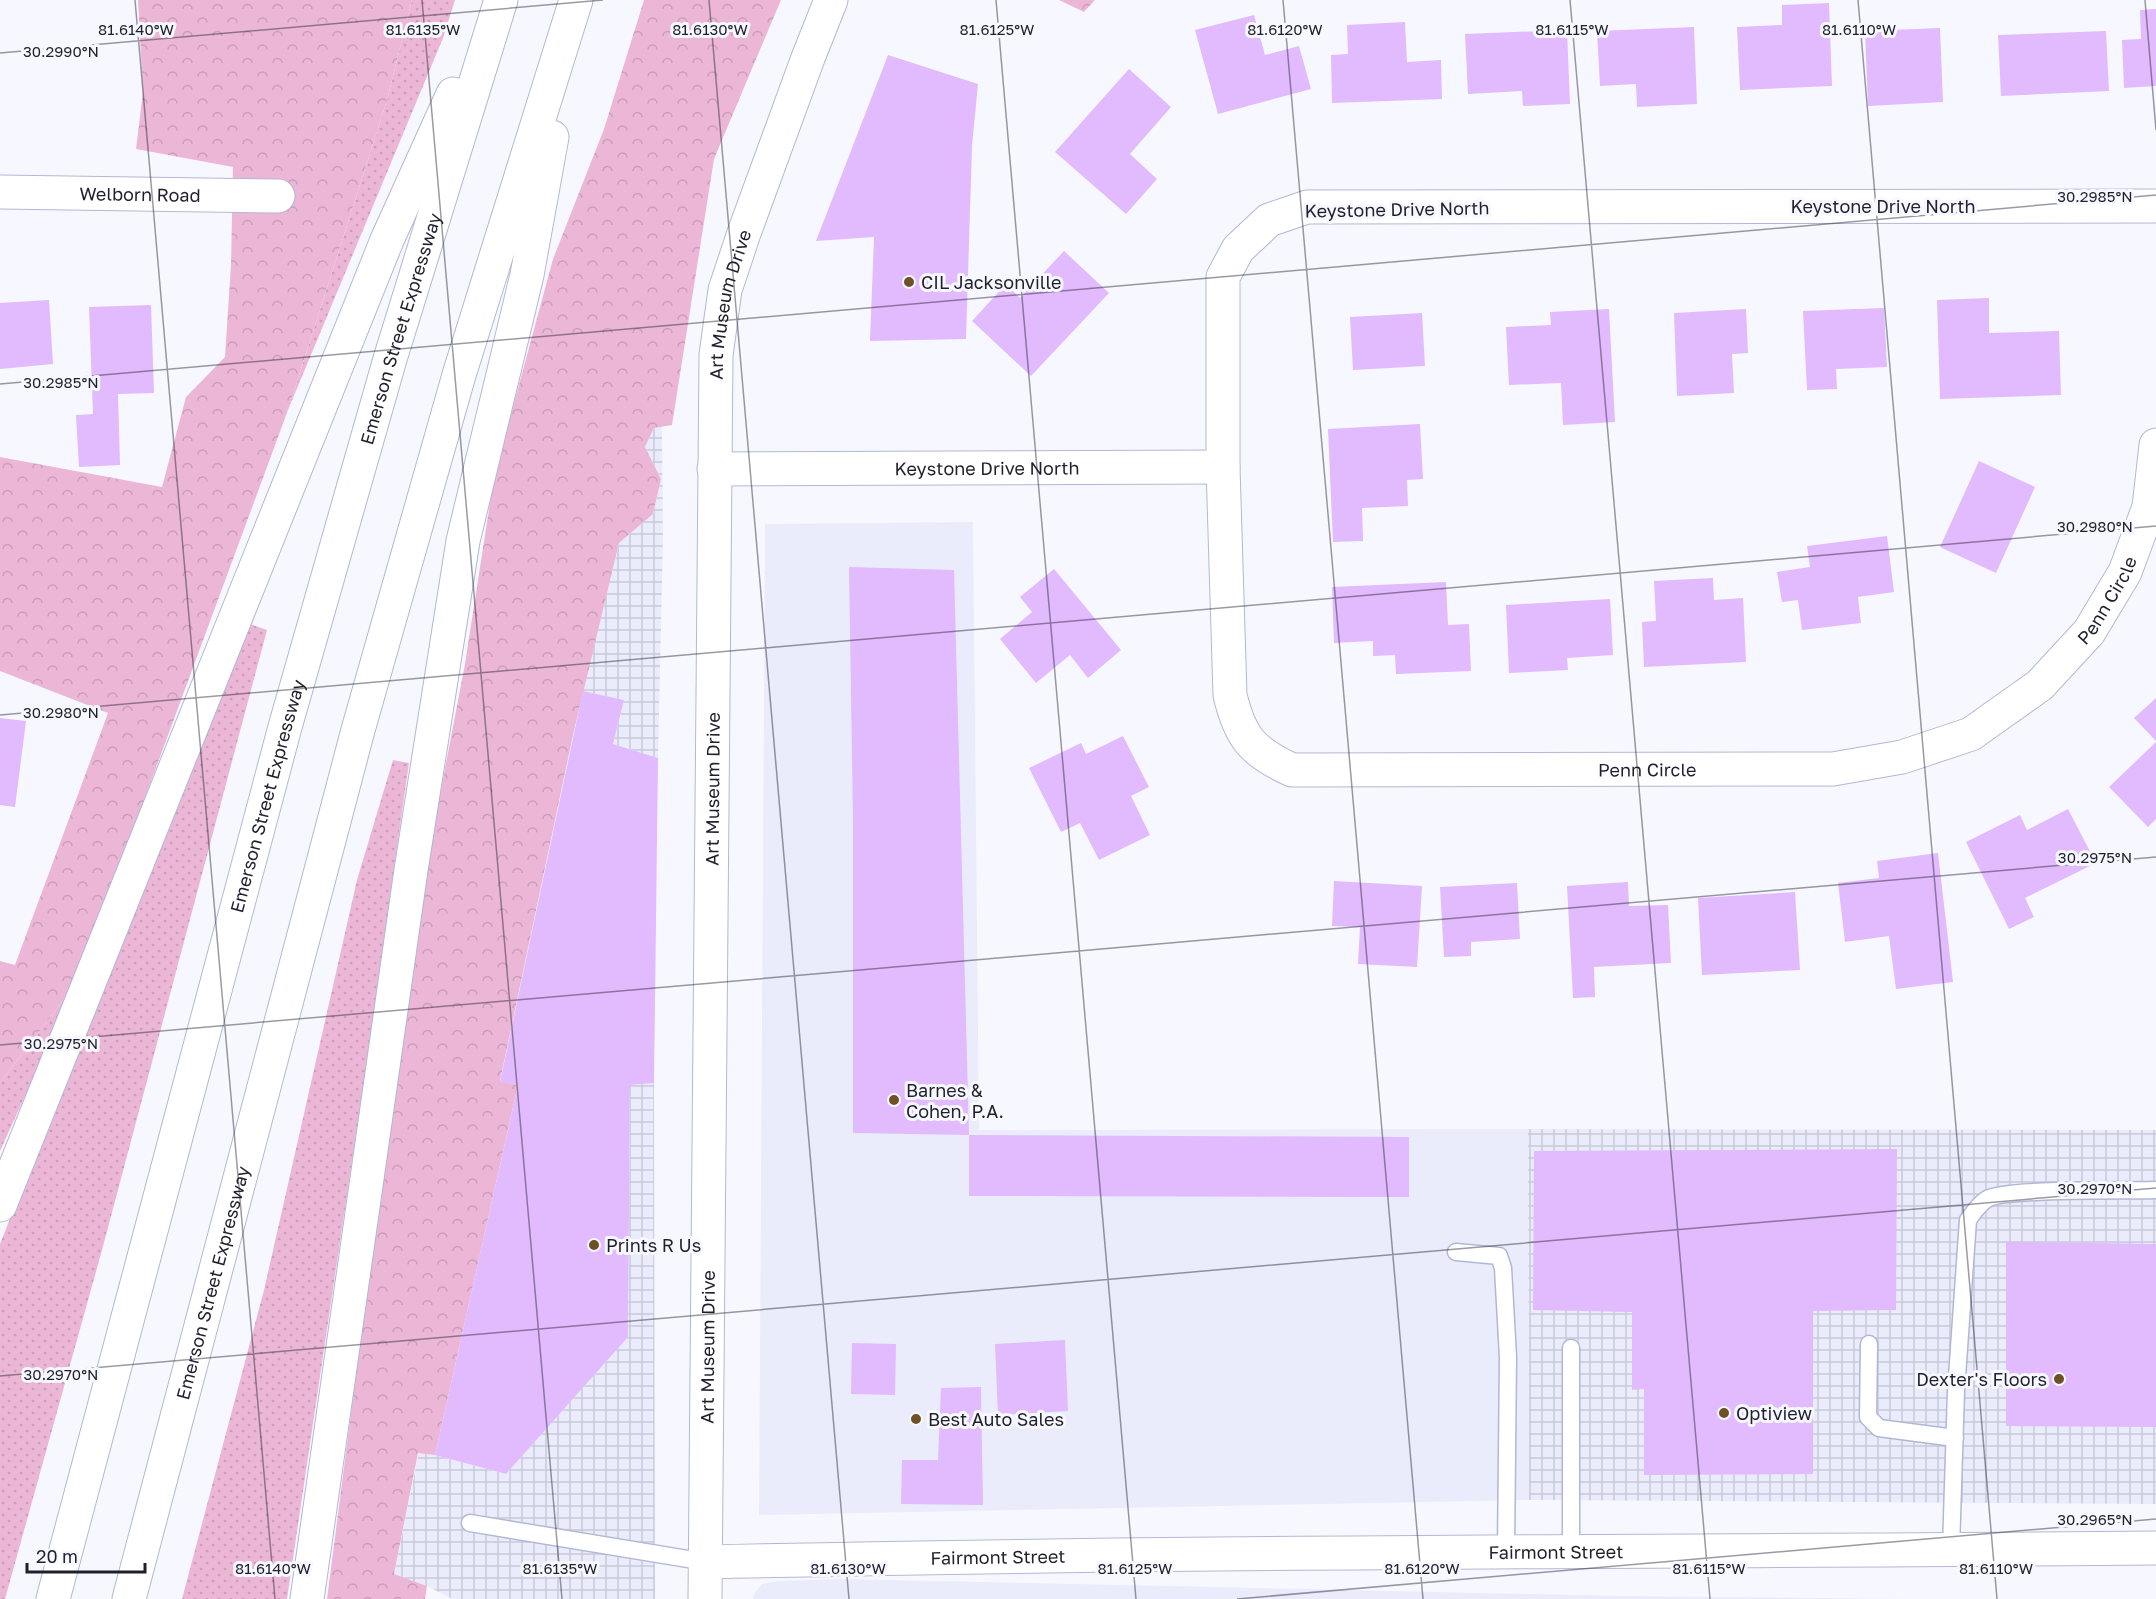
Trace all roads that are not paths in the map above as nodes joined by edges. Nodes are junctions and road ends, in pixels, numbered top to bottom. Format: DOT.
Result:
graph roads {
  1 [pos="499,0"];
  2 [pos="576,0"];
  3 [pos="831,0"];
  4 [pos="0,192"];
  5 [pos="278,196"];
  6 [pos="2156,206"];
  7 [pos="2156,445"];
  8 [pos="1223,467"];
  9 [pos="714,469"];
  10 [pos="2156,1190"];
  11 [pos="0,1205"];
  12 [pos="1456,1252"];
  13 [pos="1869,1344"];
  14 [pos="1571,1348"];
  15 [pos="1955,1438"];
  16 [pos="470,1523"];
  17 [pos="2156,1548"];
  18 [pos="1951,1549"];
  19 [pos="1506,1550"];
  20 [pos="1571,1550"];
  21 [pos="706,1562"];
  22 [pos="53,1599"];
  23 [pos="129,1599"];
  24 [pos="306,1599"];
  25 [pos="705,1599"];
  1 -- 11 [label="main road"];
  1 -- 22 [label="main road, Emerson Street Expressway"];
  2 -- 23 [label="main road, Emerson Street Expressway"];
  2 -- 24 [label="main road"];
  3 -- 9 [label="main road, Art Museum Drive"];
  4 -- 5 [label="main road, Welborn Road"];
  6 -- 8 [label="main road, Keystone Drive North"];
  7 -- 8 [label="main road, Penn Circle"];
  8 -- 9 [label="main road, Keystone Drive North"];
  9 -- 21 [label="main road, Art Museum Drive"];
  10 -- 15 [label="lane"];
  12 -- 19 [label="lane"];
  13 -- 15 [label="lane"];
  14 -- 20 [label="lane"];
  15 -- 18 [label="lane"];
  16 -- 21 [label="lane"];
  17 -- 18 [label="main road, Fairmont Street"];
  18 -- 20 [label="main road, Fairmont Street"];
  19 -- 20 [label="main road, Fairmont Street"];
  19 -- 21 [label="main road, Fairmont Street"];
  21 -- 25 [label="main road, Art Museum Drive"];
}
